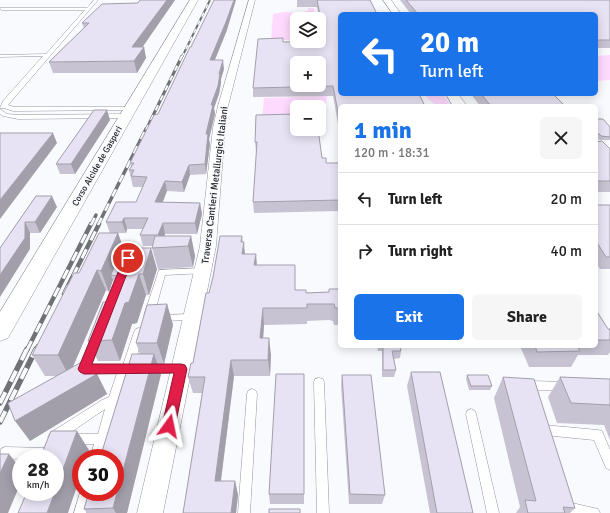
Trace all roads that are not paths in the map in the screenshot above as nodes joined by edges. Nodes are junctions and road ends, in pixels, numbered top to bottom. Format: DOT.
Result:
graph roads {
  1 [pos="96,0"];
  2 [pos="194,0"];
  3 [pos="252,0"];
  4 [pos="387,0"];
  5 [pos="1,9"];
  6 [pos="88,9"];
  7 [pos="396,12"];
  8 [pos="47,55"];
  9 [pos="0,56"];
  10 [pos="5,102"];
  11 [pos="90,109"];
  12 [pos="0,110"];
  13 [pos="46,110"];
  14 [pos="128,112"];
  15 [pos="39,116"];
  16 [pos="86,116"];
  17 [pos="203,272"];
  18 [pos="193,317"];
  19 [pos="147,318"];
  20 [pos="0,332"];
  21 [pos="99,332"];
  22 [pos="125,369"];
  23 [pos="181,369"];
  24 [pos="318,382"];
  25 [pos="574,386"];
  26 [pos="252,394"];
  27 [pos="535,400"];
  28 [pos="114,401"];
  29 [pos="471,414"];
  30 [pos="54,439"];
  31 [pos="102,439"];
  32 [pos="548,444"];
  33 [pos="50,449"];
  34 [pos="99,449"];
  35 [pos="5,452"];
  36 [pos="12,453"];
  37 [pos="610,464"];
  38 [pos="563,494"];
  39 [pos="83,501"];
  40 [pos="80,513"];
  41 [pos="150,513"];
  42 [pos="244,513"];
  43 [pos="323,513"];
  44 [pos="492,513"];
  45 [pos="594,513"];
  1 -- 6 [label="lane"];
  2 -- 14 [label="street, Corso Alcide de Gasperi"];
  3 -- 17 [label="street, Traversa Cantieri Metallurgici Italiani"];
  4 -- 7 [label="street"];
  5 -- 6 [label="lane"];
  6 -- 8 [label="lane"];
  8 -- 9 [label="lane"];
  8 -- 10 [label="lane"];
  10 -- 12 [label="lane"];
  10 -- 13 [label="lane"];
  11 -- 13 [label="lane"];
  11 -- 14 [label="lane"];
  11 -- 16 [label="lane"];
  12 -- 15 [label="lane"];
  13 -- 15 [label="lane"];
  14 -- 16 [label="lane"];
  14 -- 20 [label="street, Corso Alcide de Gasperi"];
  15 -- 16 [label="lane"];
  17 -- 18 [label="street, Traversa Cantieri Metallurgici Italiani"];
  17 -- 19 [label="lane"];
  18 -- 19 [label="lane"];
  18 -- 23 [label="street, Traversa Cantieri Metallurgici Italiani"];
  19 -- 22 [label="lane"];
  21 -- 22 [label="lane"];
  22 -- 23 [label="lane"];
  22 -- 28 [label="lane"];
  23 -- 41 [label="street, Traversa Cantieri Metallurgici Italiani"];
  24 -- 43 [label="lane"];
  25 -- 27 [label="lane"];
  26 -- 42 [label="lane"];
  28 -- 30 [label="lane"];
  28 -- 31 [label="lane"];
  29 -- 44 [label="lane"];
  30 -- 31 [label="lane"];
  30 -- 33 [label="lane"];
  31 -- 34 [label="lane"];
  32 -- 37 [label="lane"];
  35 -- 36 [label="lane"];
  38 -- 45 [label="lane"];
  39 -- 40 [label="lane"];
}
